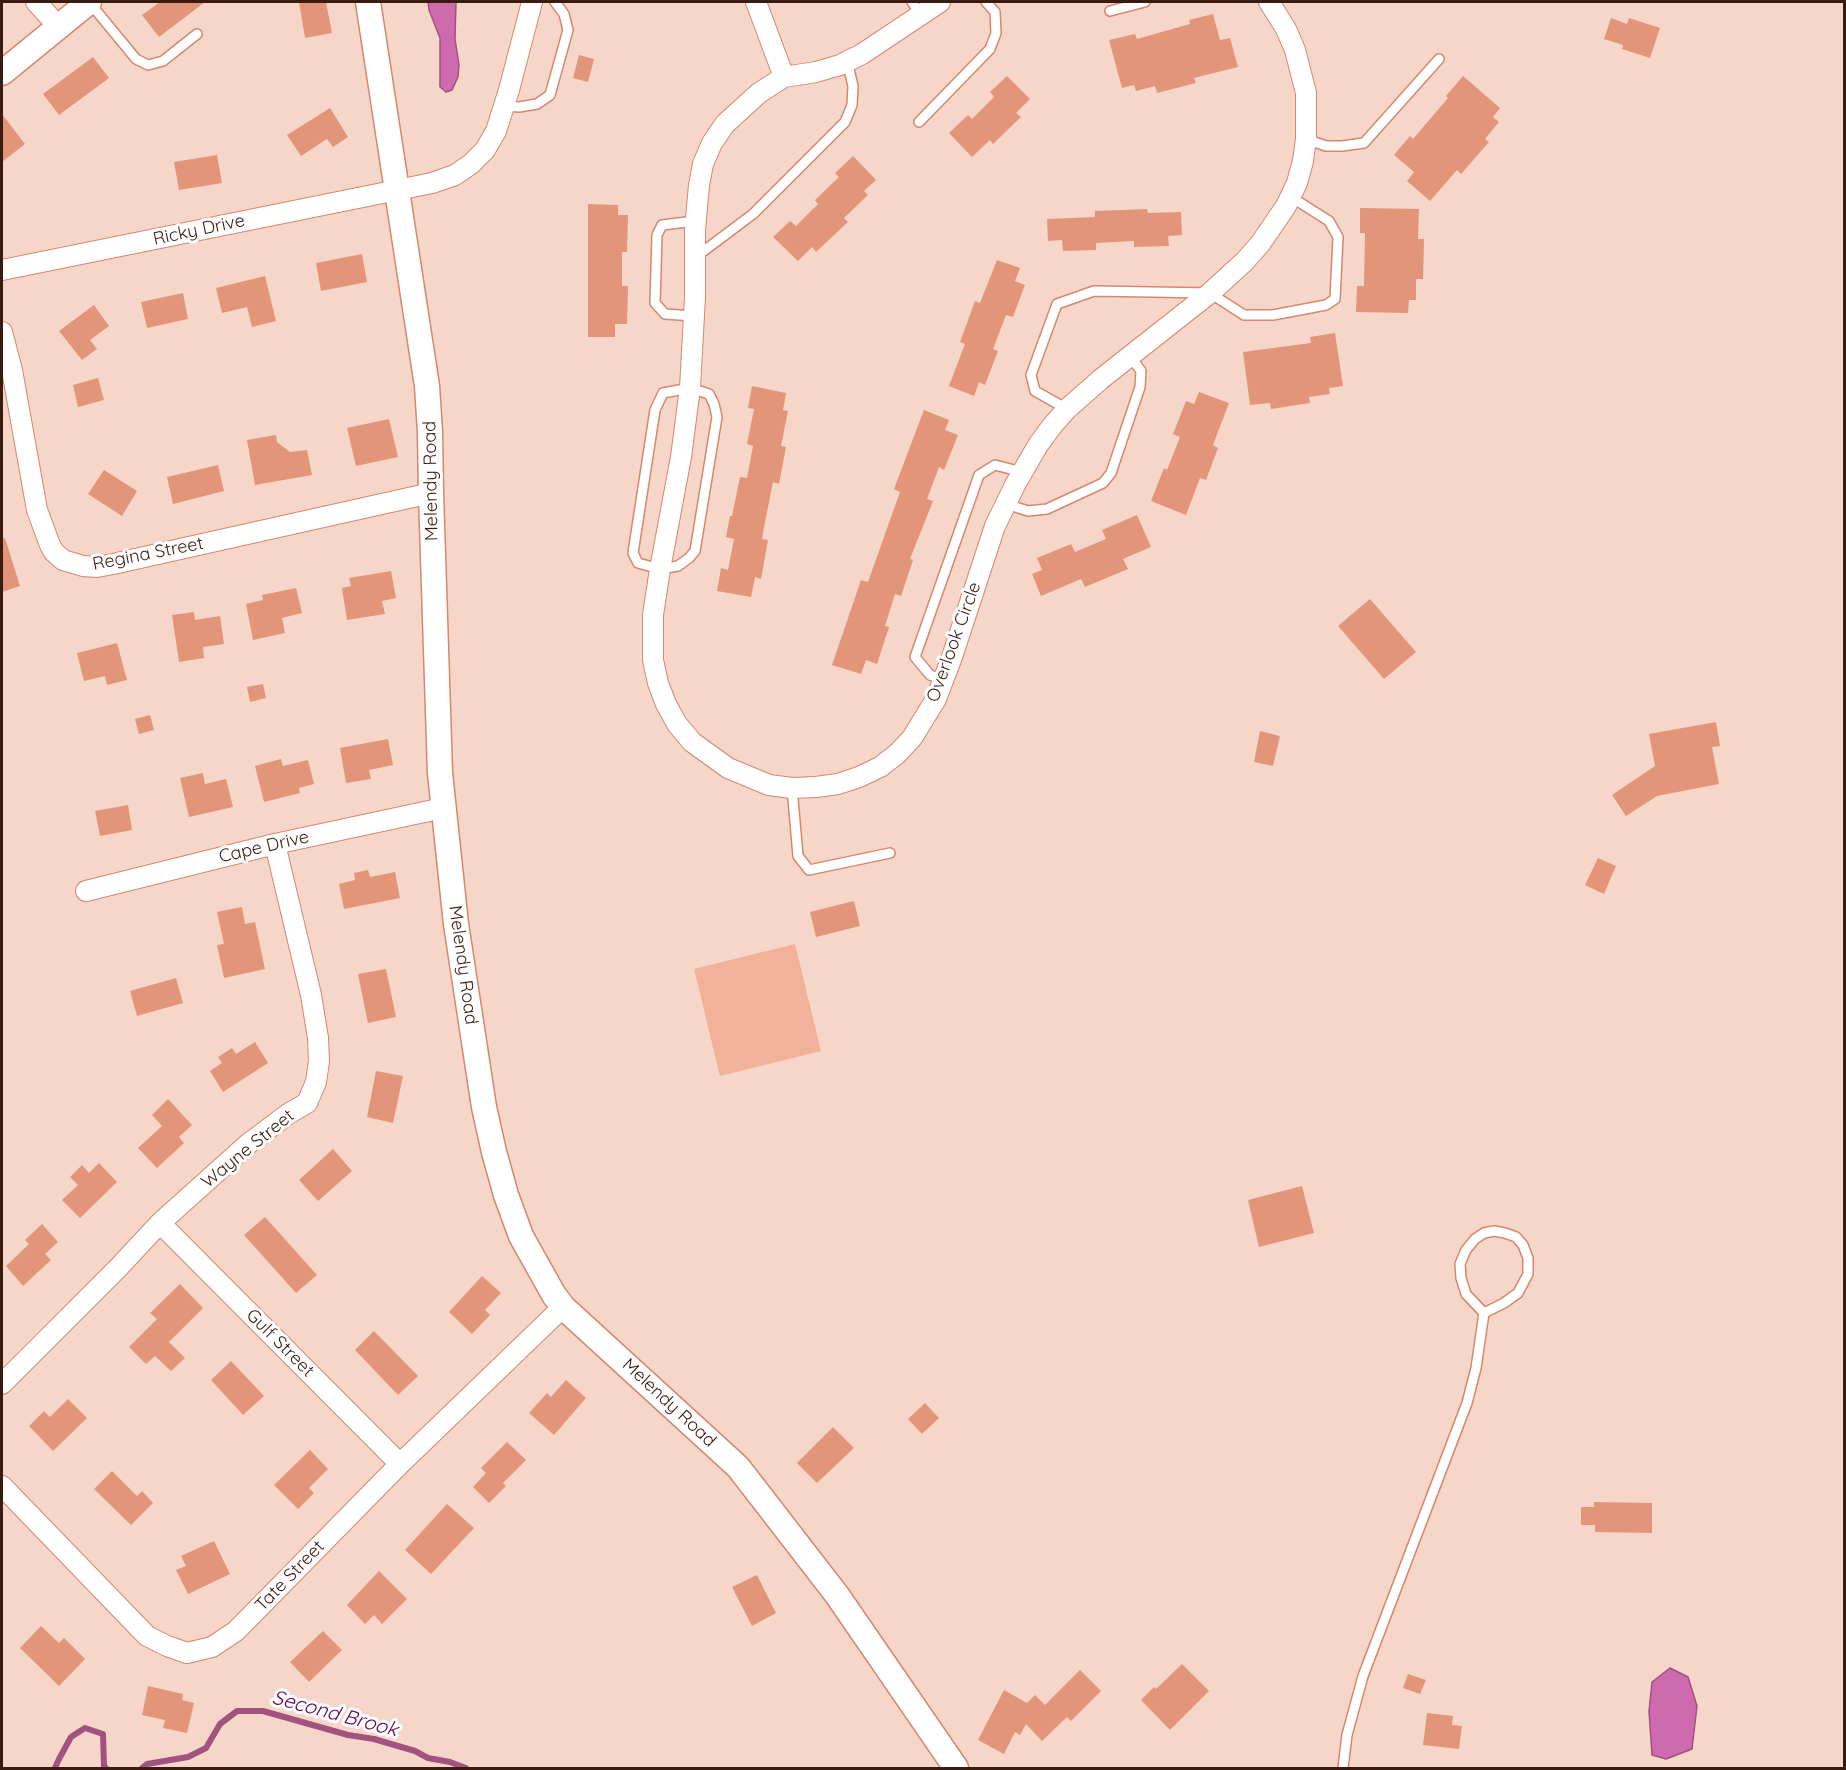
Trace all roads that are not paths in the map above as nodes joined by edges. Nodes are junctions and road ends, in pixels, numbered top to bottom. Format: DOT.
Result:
graph roads {
  1 [pos="36,2"];
  2 [pos="89,2"];
  3 [pos="368,2"];
  4 [pos="532,2"];
  5 [pos="555,2"];
  6 [pos="756,2"];
  7 [pos="940,2"];
  8 [pos="986,2"];
  9 [pos="1145,2"];
  10 [pos="1269,2"];
  11 [pos="916,8"];
  12 [pos="1110,11"];
  13 [pos="58,26"];
  14 [pos="197,34"];
  15 [pos="1439,59"];
  16 [pos="847,61"];
  17 [pos="2,73"];
  18 [pos="784,76"];
  19 [pos="504,106"];
  20 [pos="919,122"];
  21 [pos="1306,139"];
  22 [pos="396,189"];
  23 [pos="1290,196"];
  24 [pos="696,221"];
  25 [pos="695,257"];
  26 [pos="2,270"];
  27 [pos="1210,293"];
  28 [pos="694,316"];
  29 [pos="2,332"];
  30 [pos="1130,356"];
  31 [pos="690,388"];
  32 [pos="1067,409"];
  33 [pos="1022,472"];
  34 [pos="431,494"];
  35 [pos="1006,504"];
  36 [pos="660,569"];
  37 [pos="943,680"];
  38 [pos="792,788"];
  39 [pos="443,808"];
  40 [pos="275,844"];
  41 [pos="890,853"];
  42 [pos="86,891"];
  43 [pos="160,1222"];
  44 [pos="563,1307"];
  45 [pos="1484,1313"];
  46 [pos="2,1384"];
  47 [pos="399,1464"];
  48 [pos="2,1486"];
  49 [pos="956,1768"];
  50 [pos="1343,1768"];
  1 -- 13 [label="street"];
  2 -- 13 [label="street"];
  2 -- 14 [label="lane"];
  3 -- 22 [label="street, Melendy Road"];
  4 -- 19 [label="street"];
  5 -- 19 [label="lane"];
  6 -- 18 [label="street"];
  7 -- 11 [label="street, Overlook Circle"];
  8 -- 20 [label="lane"];
  9 -- 12 [label="lane"];
  10 -- 21 [label="street, Overlook Circle"];
  11 -- 16 [label="street, Overlook Circle"];
  13 -- 17 [label="street"];
  15 -- 21 [label="lane"];
  16 -- 18 [label="street, Overlook Circle"];
  16 -- 25 [label="lane"];
  18 -- 24 [label="street, Overlook Circle"];
  19 -- 22 [label="street"];
  21 -- 23 [label="street, Overlook Circle"];
  22 -- 26 [label="street, Ricky Drive"];
  22 -- 34 [label="street, Melendy Road"];
  23 -- 27 [label="street, Overlook Circle"];
  23 -- 27 [label="lane"];
  24 -- 25 [label="street, Overlook Circle"];
  24 -- 28 [label="lane"];
  25 -- 28 [label="street, Overlook Circle"];
  27 -- 30 [label="street, Overlook Circle"];
  27 -- 32 [label="lane"];
  28 -- 31 [label="street, Overlook Circle"];
  29 -- 34 [label="street, Regina Street"];
  30 -- 32 [label="street, Overlook Circle"];
  30 -- 35 [label="lane"];
  31 -- 36 [label="street, Overlook Circle"];
  31 -- 36 [label="lane"];
  31 -- 36 [label="lane"];
  32 -- 33 [label="street, Overlook Circle"];
  33 -- 35 [label="street, Overlook Circle"];
  33 -- 37 [label="lane"];
  34 -- 39 [label="street, Melendy Road"];
  35 -- 37 [label="street, Overlook Circle"];
  36 -- 38 [label="street, Overlook Circle"];
  37 -- 38 [label="street, Overlook Circle"];
  38 -- 41 [label="lane"];
  39 -- 40 [label="street, Cape Drive"];
  39 -- 44 [label="street, Melendy Road"];
  40 -- 42 [label="street, Cape Drive"];
  40 -- 43 [label="street, Wayne Street"];
  43 -- 46 [label="street, Wayne Street"];
  43 -- 47 [label="street, Gulf Street"];
  44 -- 47 [label="street, Tate Street"];
  44 -- 49 [label="street, Melendy Road"];
  45 -- 45 [label="lane"];
  45 -- 50 [label="lane"];
  47 -- 48 [label="street, Tate Street"];
}
